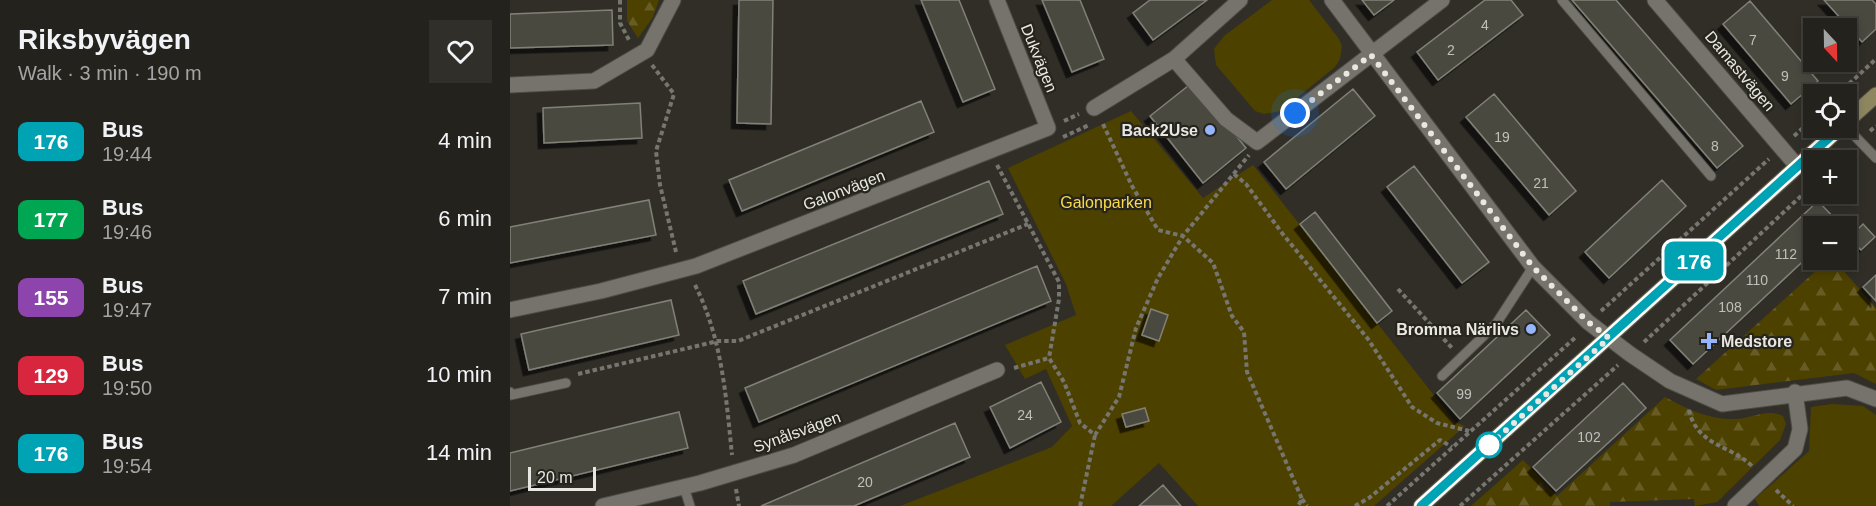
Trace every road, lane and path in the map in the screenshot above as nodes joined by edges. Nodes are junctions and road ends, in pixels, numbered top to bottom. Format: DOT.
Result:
graph roads {
  1 [pos="620,0"];
  2 [pos="673,0"];
  3 [pos="997,0"];
  4 [pos="1240,0"];
  5 [pos="1332,0"];
  6 [pos="1442,0"];
  7 [pos="1562,0"];
  8 [pos="1655,0"];
  9 [pos="642,54"];
  10 [pos="1371,55"];
  11 [pos="1174,59"];
  12 [pos="1876,59"];
  13 [pos="1849,84"];
  14 [pos="510,85"];
  15 [pos="1876,95"];
  16 [pos="1857,112"];
  17 [pos="1097,114"];
  18 [pos="1048,128"];
  19 [pos="1829,138"];
  20 [pos="1857,138"];
  21 [pos="1257,142"];
  22 [pos="990,152"];
  23 [pos="1876,158"];
  24 [pos="1797,166"];
  25 [pos="1234,174"];
  26 [pos="1712,176"];
  27 [pos="1028,224"];
  28 [pos="1183,236"];
  29 [pos="1533,267"];
  30 [pos="1398,289"];
  31 [pos="510,310"];
  32 [pos="1609,338"];
  33 [pos="1049,358"];
  34 [pos="1461,358"];
  35 [pos="997,370"];
  36 [pos="1442,376"];
  37 [pos="566,383"];
  38 [pos="510,392"];
  39 [pos="1795,392"];
  40 [pos="1876,399"];
  41 [pos="1687,404"];
  42 [pos="1469,431"];
  43 [pos="1095,435"];
  44 [pos="1452,447"];
  45 [pos="1743,457"];
  46 [pos="1773,486"];
  47 [pos="684,487"];
  48 [pos="1302,499"];
  49 [pos="603,506"];
  50 [pos="690,506"];
  51 [pos="1080,506"];
  52 [pos="1298,506"];
  53 [pos="1307,506"];
  54 [pos="1355,506"];
  55 [pos="1420,506"];
  56 [pos="1735,506"];
  57 [pos="1793,506"];
  1 -- 9 [label="path"];
  2 -- 9 [label="street"];
  3 -- 18 [label="street, Dukvägen"];
  4 -- 11 [label="street"];
  5 -- 10 [label="street"];
  6 -- 10 [label="street"];
  7 -- 26 [label="lane"];
  8 -- 24 [label="street, Damastvägen"];
  9 -- 14 [label="street"];
  10 -- 21 [label="street"];
  10 -- 29 [label="street"];
  11 -- 17 [label="street"];
  11 -- 21 [label="street"];
  12 -- 13 [label="path"];
  15 -- 16 [label="street"];
  17 -- 18 [label="path"];
  17 -- 28 [label="path"];
  18 -- 22 [label="street, Galonvägen"];
  19 -- 24 [label="street"];
  20 -- 23 [label="lane"];
  21 -- 25 [label="path"];
  22 -- 27 [label="path"];
  22 -- 31 [label="street, Galonvägen"];
  24 -- 32 [label="street"];
  25 -- 28 [label="path"];
  25 -- 42 [label="path"];
  27 -- 33 [label="path"];
  27 -- 37 [label="path"];
  28 -- 43 [label="path"];
  28 -- 48 [label="path"];
  29 -- 32 [label="street"];
  29 -- 34 [label="lane"];
  30 -- 34 [label="path"];
  32 -- 39 [label="street"];
  32 -- 55 [label="street"];
  33 -- 35 [label="path"];
  33 -- 43 [label="path"];
  34 -- 36 [label="lane"];
  35 -- 47 [label="street, Synålsvägen"];
  37 -- 38 [label="lane"];
  39 -- 40 [label="street"];
  39 -- 56 [label="street"];
  41 -- 45 [label="path"];
  43 -- 51 [label="path"];
  44 -- 54 [label="path"];
  46 -- 57 [label="path"];
  47 -- 49 [label="street, Synålsvägen"];
  47 -- 50 [label="lane"];
  48 -- 52 [label="path"];
  48 -- 53 [label="path"];
}
